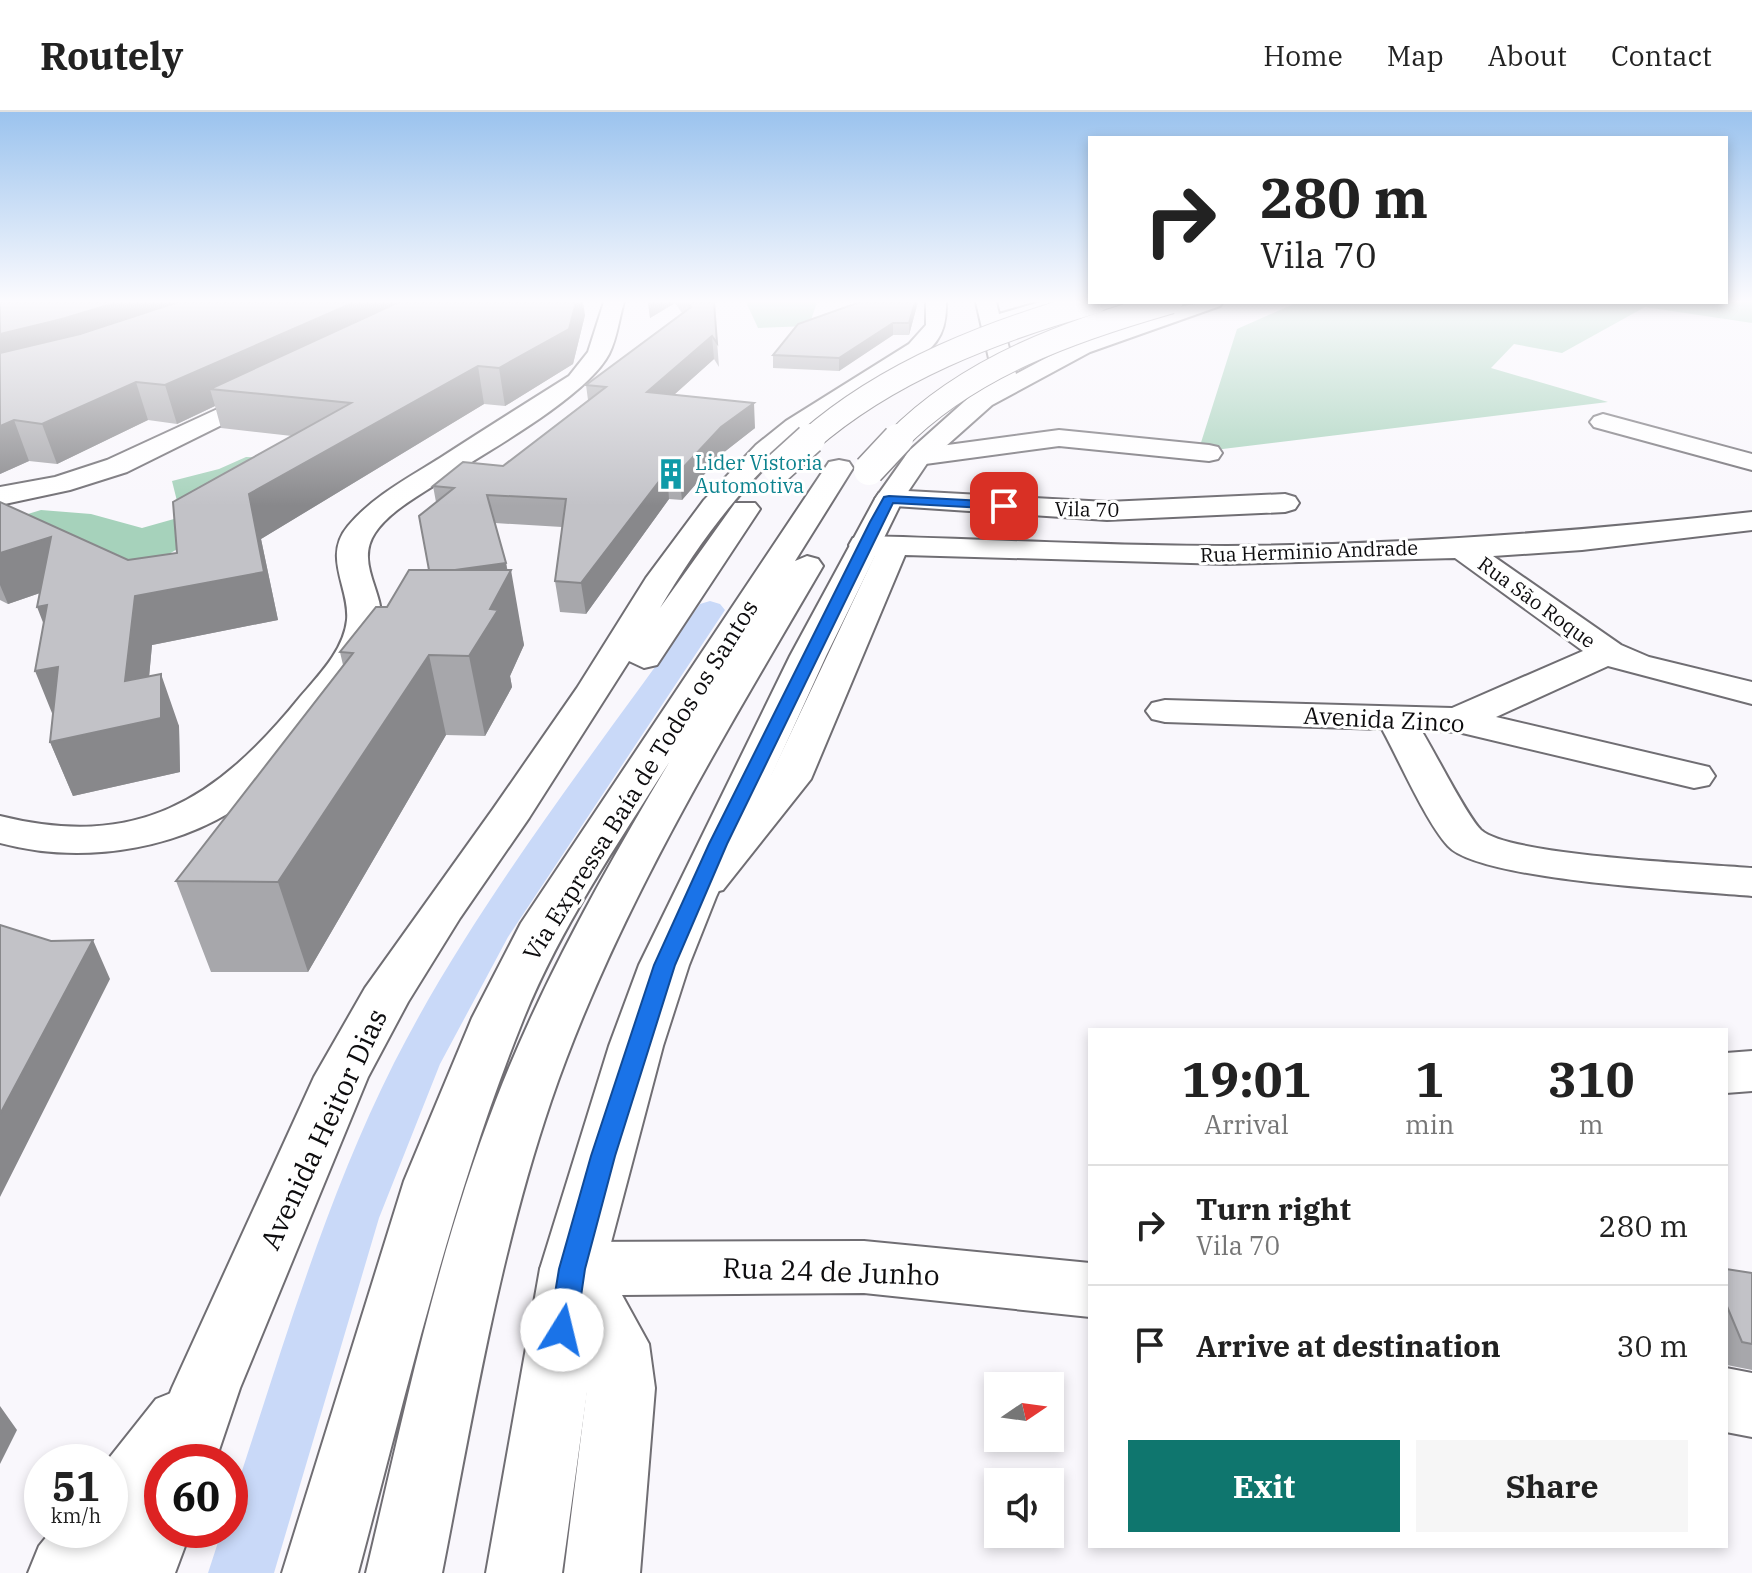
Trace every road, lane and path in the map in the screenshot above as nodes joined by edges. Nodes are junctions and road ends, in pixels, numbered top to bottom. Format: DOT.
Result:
graph roads {
  1 [pos="586,370"];
  2 [pos="884,370"];
  3 [pos="912,370"];
  4 [pos="961,370"];
  5 [pos="982,370"];
  6 [pos="989,370"];
  7 [pos="992,370"];
  8 [pos="1019,370"];
  9 [pos="298,379"];
  10 [pos="993,380"];
  11 [pos="1603,422"];
  12 [pos="1209,453"];
  13 [pos="918,457"];
  14 [pos="1752,462"];
  15 [pos="870,486"];
  16 [pos="0,496"];
  17 [pos="1285,503"];
  18 [pos="1752,521"];
  19 [pos="1461,548"];
  20 [pos="1608,653"];
  21 [pos="1752,693"];
  22 [pos="1165,711"];
  23 [pos="1394,717"];
  24 [pos="1458,720"];
  25 [pos="1694,776"];
  26 [pos="508,818"];
  27 [pos="0,829"];
  28 [pos="1752,882"];
  29 [pos="1752,1071"];
  30 [pos="1728,1073"];
  31 [pos="572,1269"];
  32 [pos="1088,1290"];
  33 [pos="206,1388"];
  34 [pos="1728,1400"];
  35 [pos="1752,1405"];
  36 [pos="186,1444"];
  37 [pos="128,1491"];
  38 [pos="85,1548"];
  39 [pos="146,1548"];
  40 [pos="66,1573"];
  41 [pos="137,1573"];
  42 [pos="320,1573"];
  43 [pos="404,1573"];
  44 [pos="524,1573"];
  45 [pos="602,1573"];
  1 -- 27 [label="main road"];
  2 -- 26 [label="main road, Avenida Heitor Dias"];
  3 -- 26 [label="main road, Avenida Heitor Dias, bridge"];
  4 -- 15 [label="main road, Via Expressa Baía de Todos os Santos"];
  5 -- 10 [label="main road"];
  6 -- 15 [label="main road, Via Expressa Baía de Todos os Santos, bridge"];
  7 -- 10 [label="main road"];
  8 -- 10 [label="main road"];
  9 -- 16 [label="main road"];
  10 -- 13 [label="main road"];
  11 -- 14 [label="main road"];
  12 -- 13 [label="main road"];
  13 -- 15 [label="main road"];
  15 -- 17 [label="main road, Vila 70"];
  15 -- 19 [label="main road, Rua Herminio Andrade"];
  15 -- 31 [label="main road"];
  15 -- 42 [label="main road, Via Expressa Baía de Todos os Santos"];
  15 -- 43 [label="main road, Via Expressa Baía de Todos os Santos"];
  18 -- 19 [label="main road, Rua Herminio Andrade"];
  19 -- 20 [label="main road, Rua São Roque"];
  20 -- 21 [label="main road, Rua São Roque"];
  20 -- 24 [label="main road"];
  22 -- 23 [label="main road, Avenida Zinco"];
  23 -- 24 [label="main road, Avenida Zinco"];
  23 -- 28 [label="main road"];
  24 -- 25 [label="main road, Avenida Zinco"];
  26 -- 33 [label="main road, Avenida Heitor Dias"];
  29 -- 30 [label="main road"];
  31 -- 32 [label="main road, Rua 24 de Junho"];
  31 -- 44 [label="main road"];
  31 -- 45 [label="main road"];
  33 -- 36 [label="main road, Avenida Heitor Dias"];
  33 -- 37 [label="main road"];
  34 -- 35 [label="main road"];
  38 -- 40 [label="main road"];
  39 -- 41 [label="main road"];
}
